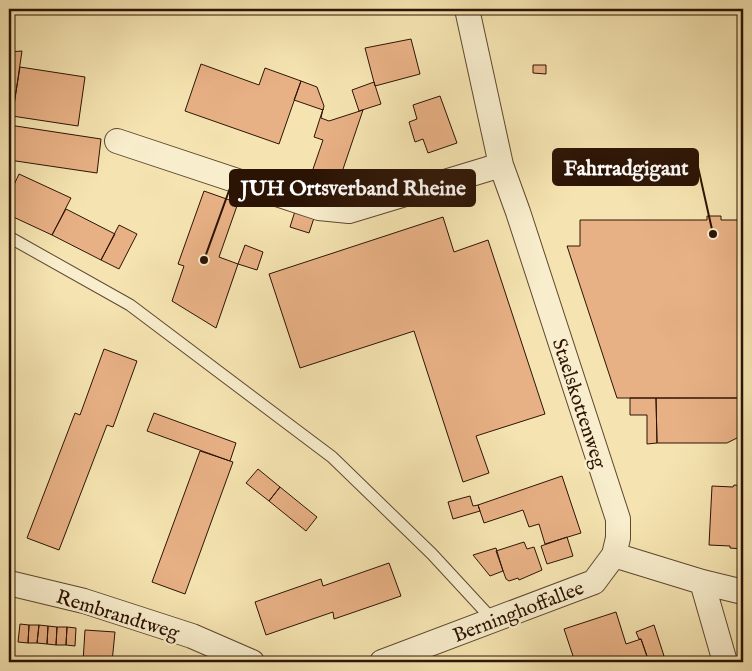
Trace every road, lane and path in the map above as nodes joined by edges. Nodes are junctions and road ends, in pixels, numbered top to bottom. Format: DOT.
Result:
graph roads {
  1 [pos="468,9"];
  2 [pos="117,141"];
  3 [pos="501,165"];
  4 [pos="9,237"];
  5 [pos="614,556"];
  6 [pos="702,582"];
  7 [pos="9,583"];
  8 [pos="743,592"];
  9 [pos="493,620"];
  10 [pos="252,662"];
  11 [pos="382,662"];
  12 [pos="725,662"];
  1 -- 3 [label="street, Staelskottenweg"];
  2 -- 3 [label="street"];
  3 -- 5 [label="street, Staelskottenweg"];
  4 -- 9 [label="lane"];
  5 -- 6 [label="street"];
  5 -- 9 [label="street, Berninghoffallee"];
  6 -- 8 [label="street"];
  6 -- 12 [label="street"];
  7 -- 10 [label="street, Rembrandtweg"];
  9 -- 11 [label="street, Berninghoffallee"];
}
